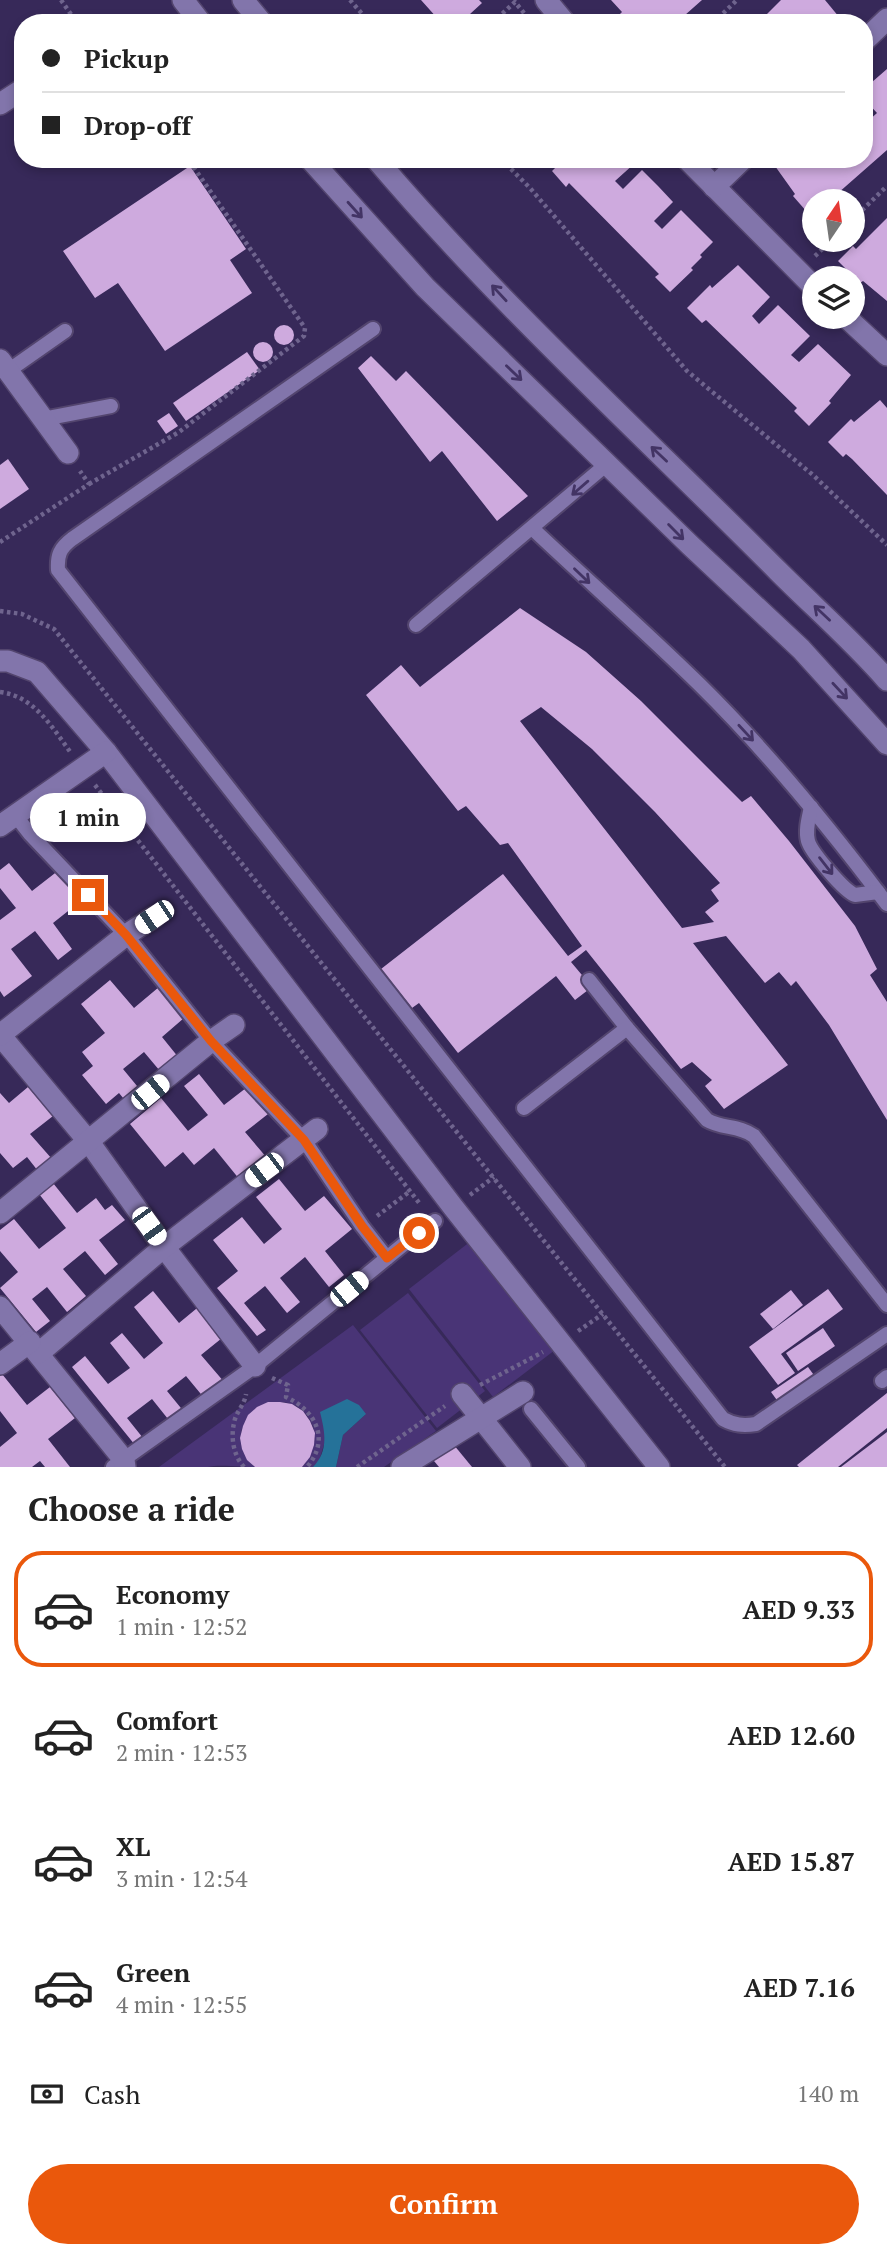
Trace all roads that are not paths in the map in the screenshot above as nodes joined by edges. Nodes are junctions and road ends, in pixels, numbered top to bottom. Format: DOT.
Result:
graph roads {
  1 [pos="183,0"];
  2 [pos="243,0"];
  3 [pos="194,14"];
  4 [pos="255,14"];
  5 [pos="887,19"];
  6 [pos="873,32"];
  7 [pos="318,168"];
  8 [pos="384,168"];
  9 [pos="696,168"];
  10 [pos="734,168"];
  11 [pos="715,187"];
  12 [pos="802,275"];
  13 [pos="373,329"];
  14 [pos="859,329"];
  15 [pos="65,331"];
  16 [pos="887,354"];
  17 [pos="3,366"];
  18 [pos="111,406"];
  19 [pos="43,419"];
  20 [pos="68,453"];
  21 [pos="607,464"];
  22 [pos="533,529"];
  23 [pos="416,625"];
  24 [pos="0,661"];
  25 [pos="887,680"];
  26 [pos="887,744"];
  27 [pos="106,752"];
  28 [pos="811,807"];
  29 [pos="8,821"];
  30 [pos="883,898"];
  31 [pos="154,917"];
  32 [pos="126,935"];
  33 [pos="589,980"];
  34 [pos="234,1025"];
  35 [pos="627,1028"];
  36 [pos="0,1035"];
  37 [pos="211,1041"];
  38 [pos="524,1108"];
  39 [pos="311,1135"];
  40 [pos="89,1142"];
  41 [pos="0,1213"];
  42 [pos="435,1222"];
  43 [pos="164,1247"];
  44 [pos="387,1258"];
  45 [pos="887,1305"];
  46 [pos="0,1307"];
  47 [pos="887,1334"];
  48 [pos="35,1348"];
  49 [pos="0,1364"];
  50 [pos="251,1369"];
  51 [pos="462,1394"];
  52 [pos="527,1400"];
  53 [pos="481,1418"];
  54 [pos="121,1465"];
  55 [pos="402,1467"];
  56 [pos="520,1467"];
  57 [pos="578,1467"];
  58 [pos="659,1467"];
  1 -- 3 [label="street"];
  2 -- 4 [label="street"];
  5 -- 6 [label="street"];
  7 -- 21 [label="street, one-way"];
  25 -- 8 [label="street, one-way"];
  9 -- 11 [label="street"];
  10 -- 11 [label="street"];
  11 -- 12 [label="street"];
  13 -- 47 [label="lane"];
  14 -- 16 [label="street"];
  15 -- 17 [label="lane"];
  17 -- 19 [label="street"];
  18 -- 19 [label="lane"];
  19 -- 20 [label="street"];
  21 -- 22 [label="lane, one-way"];
  21 -- 26 [label="street, one-way"];
  22 -- 23 [label="lane"];
  22 -- 28 [label="lane, one-way"];
  24 -- 27 [label="street"];
  27 -- 29 [label="street"];
  27 -- 58 [label="street"];
  28 -- 30 [label="lane"];
  28 -- 30 [label="lane, one-way"];
  29 -- 32 [label="lane"];
  31 -- 32 [label="street"];
  32 -- 36 [label="street"];
  32 -- 37 [label="lane"];
  33 -- 35 [label="lane"];
  34 -- 37 [label="street"];
  35 -- 38 [label="lane"];
  35 -- 45 [label="lane"];
  36 -- 40 [label="street"];
  37 -- 39 [label="lane"];
  37 -- 40 [label="street"];
  39 -- 43 [label="street"];
  39 -- 44 [label="lane"];
  40 -- 41 [label="street"];
  40 -- 43 [label="street"];
  42 -- 44 [label="lane"];
  43 -- 48 [label="street"];
  43 -- 50 [label="street"];
  44 -- 50 [label="lane"];
  46 -- 48 [label="street"];
  48 -- 49 [label="street"];
  48 -- 54 [label="street"];
  50 -- 54 [label="lane"];
  51 -- 53 [label="street"];
  52 -- 53 [label="street"];
  52 -- 57 [label="lane"];
  53 -- 55 [label="street"];
  53 -- 56 [label="street"];
}
